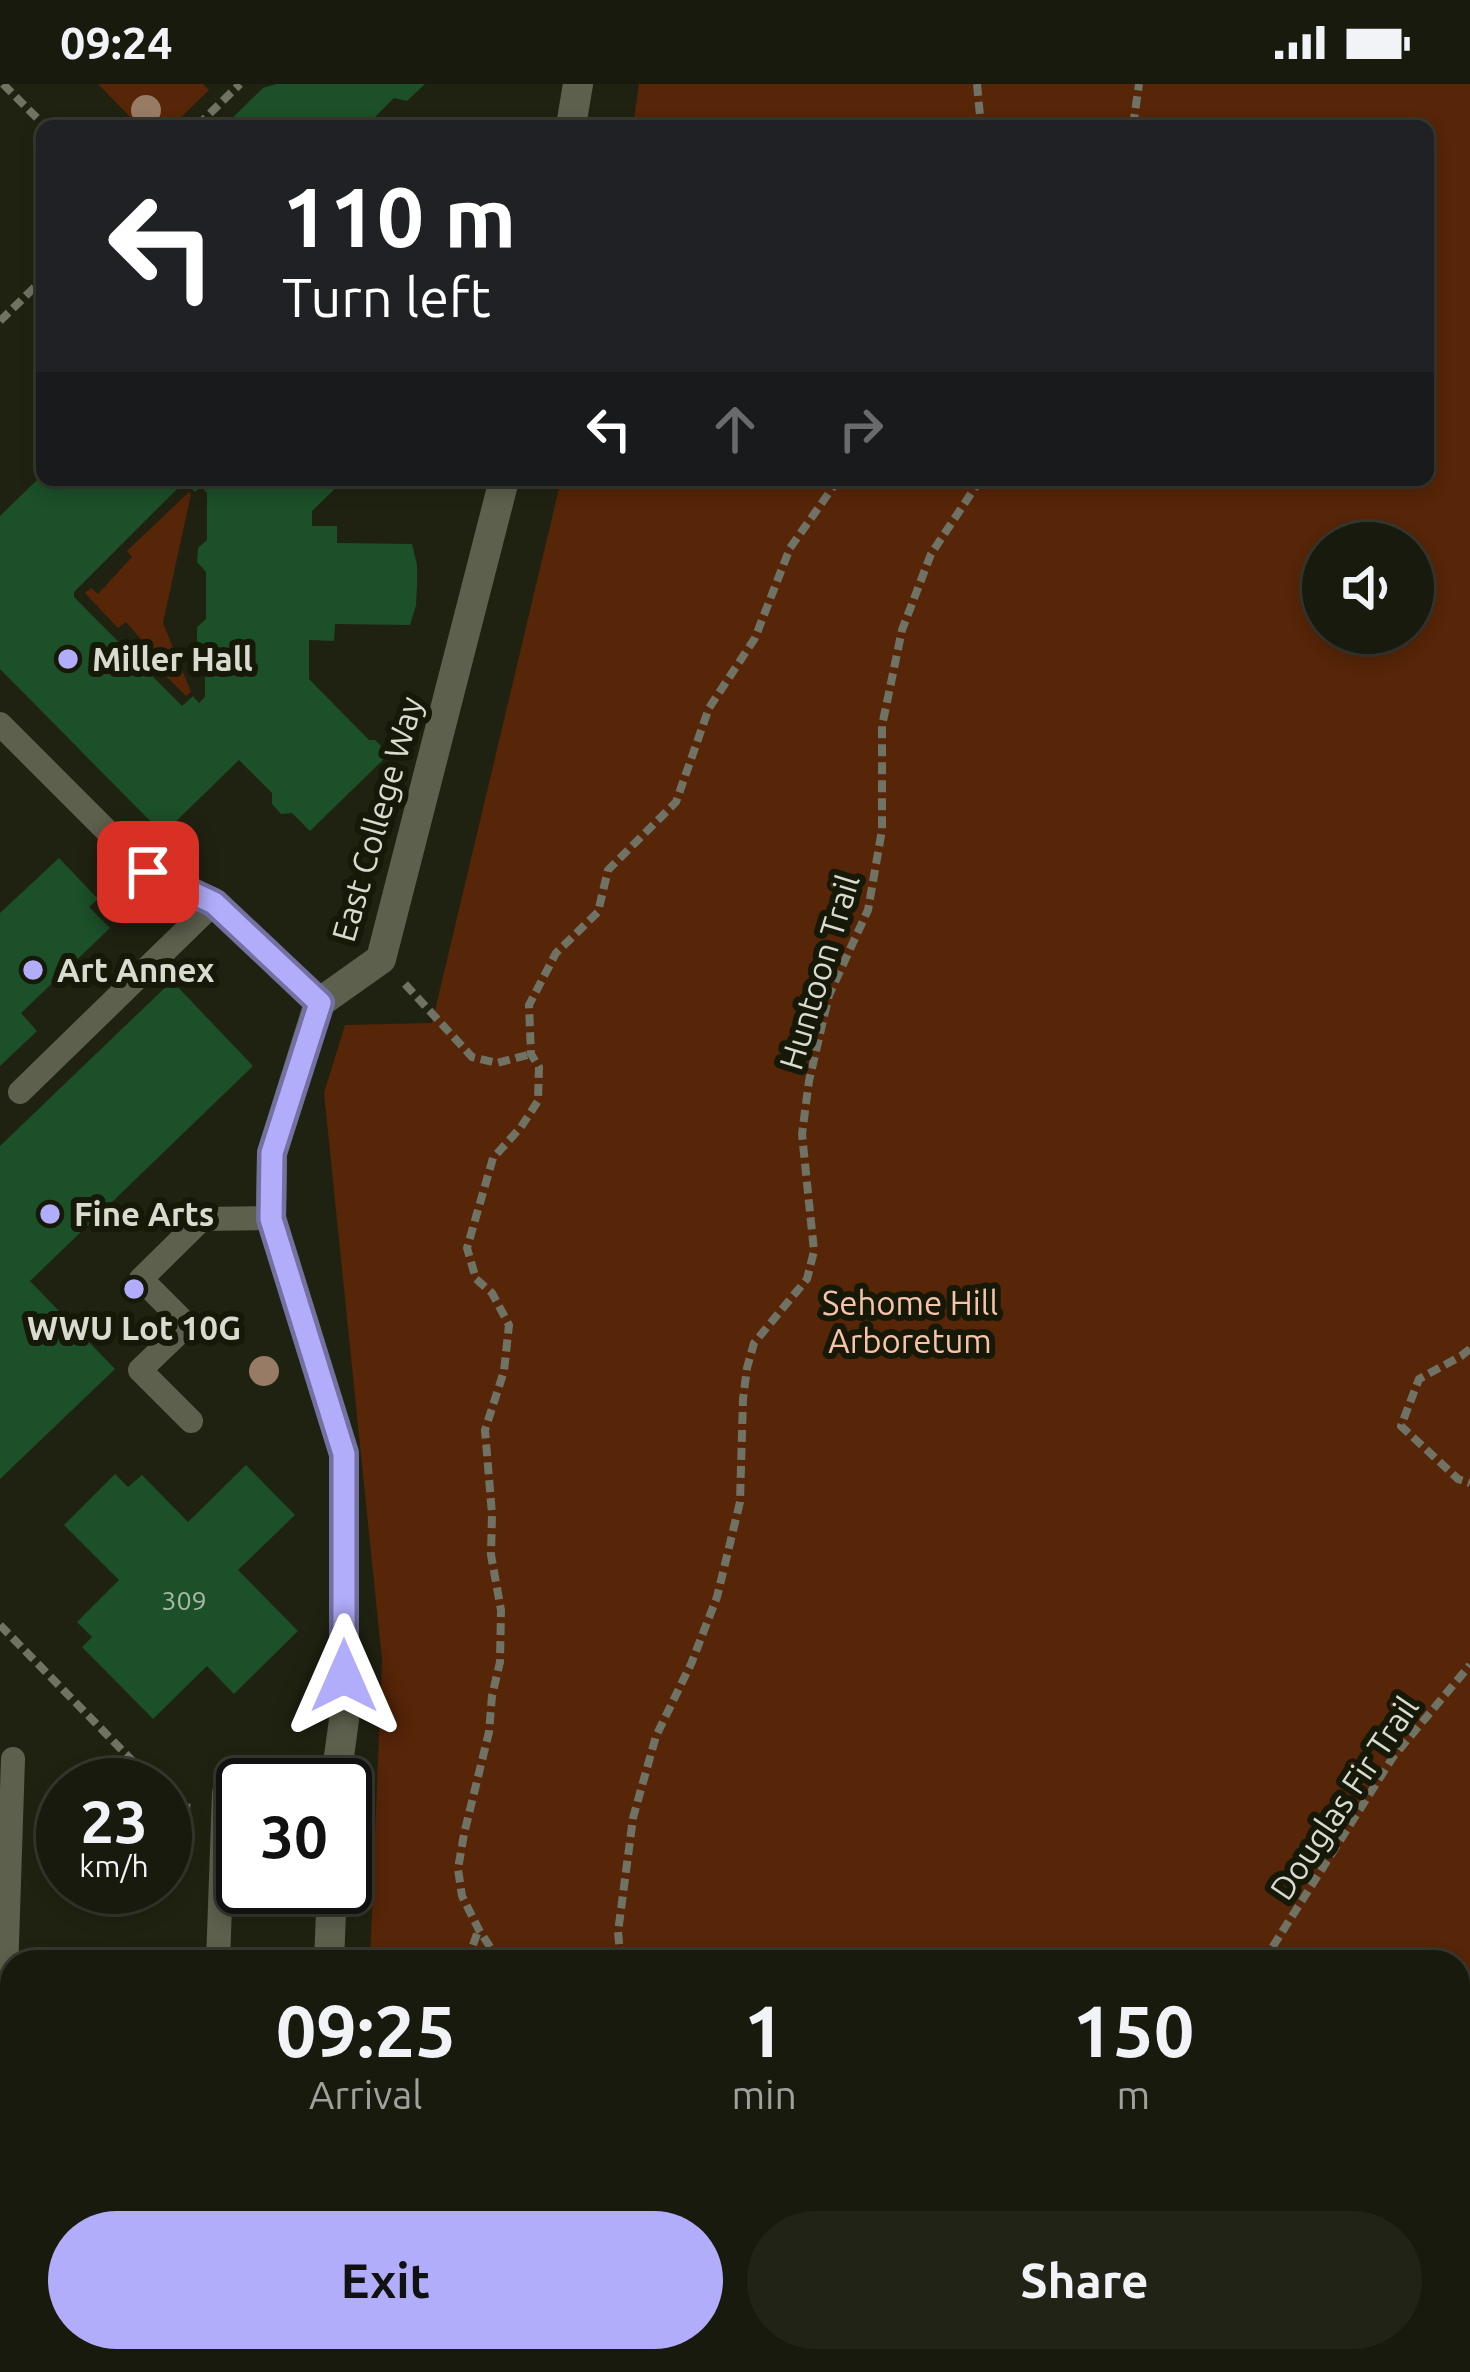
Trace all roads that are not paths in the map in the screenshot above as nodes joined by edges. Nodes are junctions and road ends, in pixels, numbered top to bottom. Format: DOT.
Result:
graph roads {
  1 [pos="578,84"];
  2 [pos="573,120"];
  3 [pos="502,486"];
  4 [pos="0,724"];
  5 [pos="214,903"];
  6 [pos="320,1003"];
  7 [pos="20,1092"];
  8 [pos="271,1219"];
  9 [pos="190,1421"];
  10 [pos="339,1758"];
  11 [pos="14,1759"];
  12 [pos="220,1914"];
  13 [pos="331,1914"];
  14 [pos="7,1950"];
  15 [pos="218,1950"];
  16 [pos="329,1950"];
  1 -- 2 [label="street"];
  3 -- 6 [label="street, East College Way"];
  4 -- 5 [label="lane"];
  5 -- 6 [label="lane"];
  5 -- 7 [label="lane"];
  6 -- 8 [label="street"];
  8 -- 9 [label="lane"];
  8 -- 10 [label="street"];
  11 -- 14 [label="lane"];
  12 -- 15 [label="lane"];
  13 -- 16 [label="street"];
}
